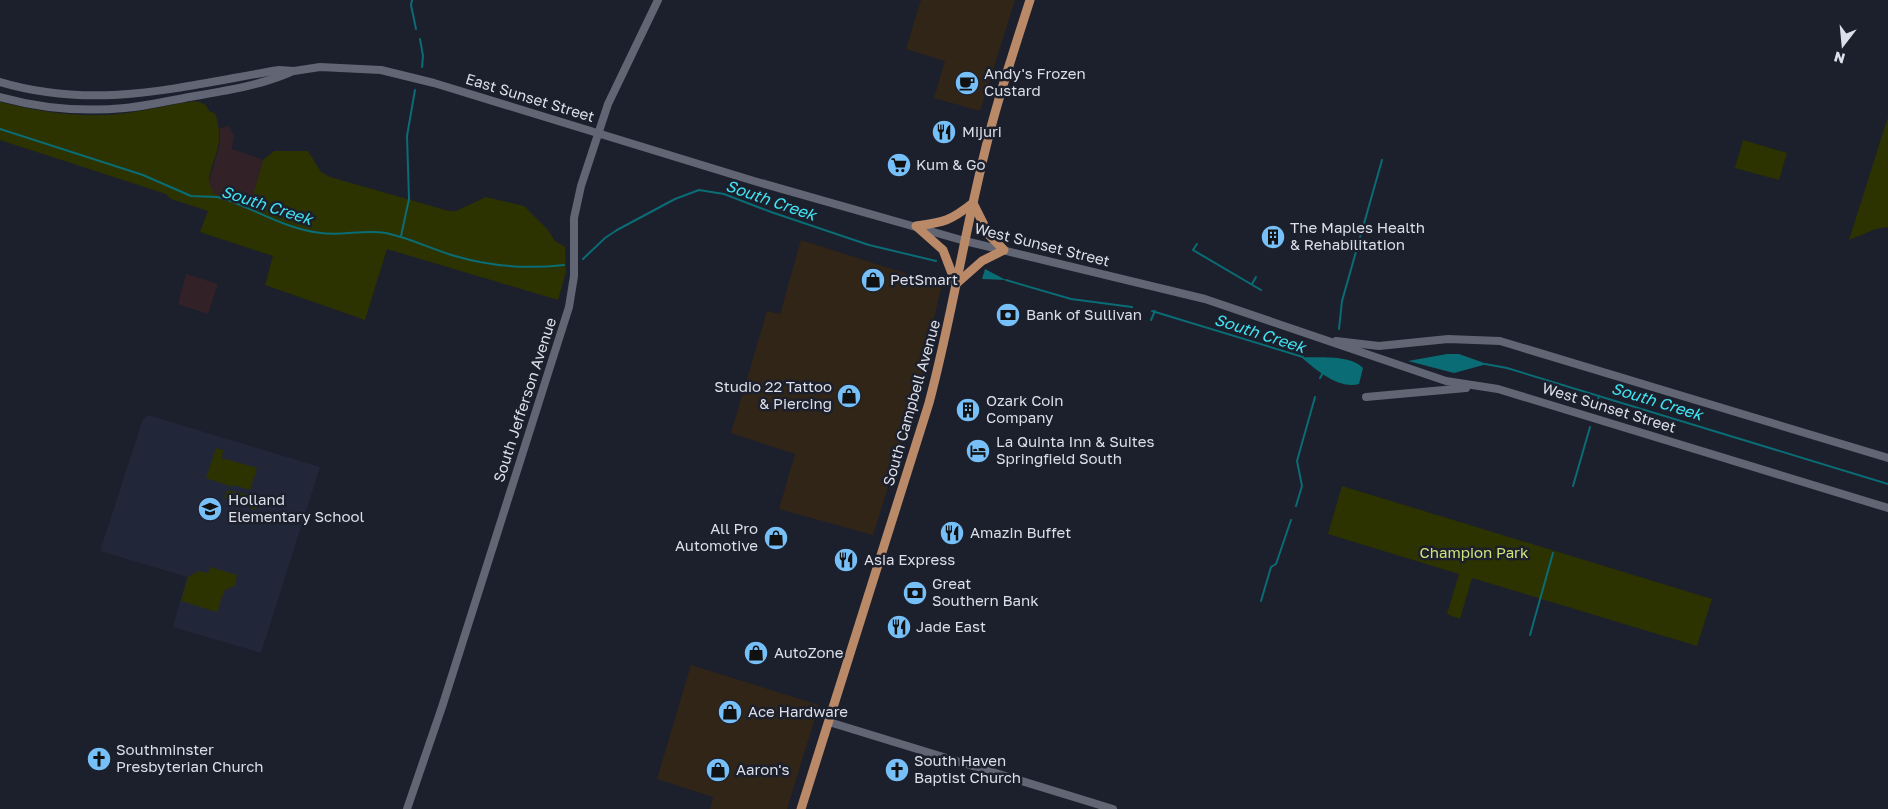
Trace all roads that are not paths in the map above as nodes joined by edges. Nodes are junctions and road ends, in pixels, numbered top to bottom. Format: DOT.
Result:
graph roads {
  1 [pos="658,0"];
  2 [pos="1030,0"];
  3 [pos="294,71"];
  4 [pos="0,82"];
  5 [pos="0,97"];
  6 [pos="597,133"];
  7 [pos="754,181"];
  8 [pos="973,203"];
  9 [pos="916,226"];
  10 [pos="965,241"];
  11 [pos="1004,250"];
  12 [pos="956,284"];
  13 [pos="1322,338"];
  14 [pos="1498,389"];
  15 [pos="1366,397"];
  16 [pos="1888,458"];
  17 [pos="1888,508"];
  18 [pos="829,722"];
  19 [pos="407,809"];
  20 [pos="801,809"];
  21 [pos="1113,809"];
  1 -- 6 [label="main road, South Jefferson Avenue"];
  2 -- 8 [label="main road, South Campbell Avenue"];
  3 -- 4 [label="main road, East Sunset Street"];
  3 -- 5 [label="main road, East Sunset Street"];
  3 -- 6 [label="main road, East Sunset Street"];
  6 -- 7 [label="main road, East Sunset Street"];
  6 -- 19 [label="main road, South Jefferson Avenue"];
  7 -- 9 [label="main road, West Sunset Street"];
  8 -- 9 [label="main road"];
  8 -- 10 [label="main road, South Campbell Avenue"];
  8 -- 11 [label="main road"];
  9 -- 10 [label="main road, West Sunset Street"];
  9 -- 12 [label="main road"];
  10 -- 11 [label="main road, West Sunset Street"];
  10 -- 12 [label="main road, South Campbell Avenue"];
  11 -- 12 [label="main road"];
  11 -- 13 [label="main road, West Sunset Street"];
  12 -- 18 [label="main road, South Campbell Avenue"];
  13 -- 14 [label="main road, West Sunset Street"];
  13 -- 16 [label="main road, West Sunset Street"];
  14 -- 15 [label="main road"];
  14 -- 17 [label="main road, West Sunset Street"];
  18 -- 20 [label="main road, South Campbell Avenue"];
  18 -- 21 [label="main road"];
}
